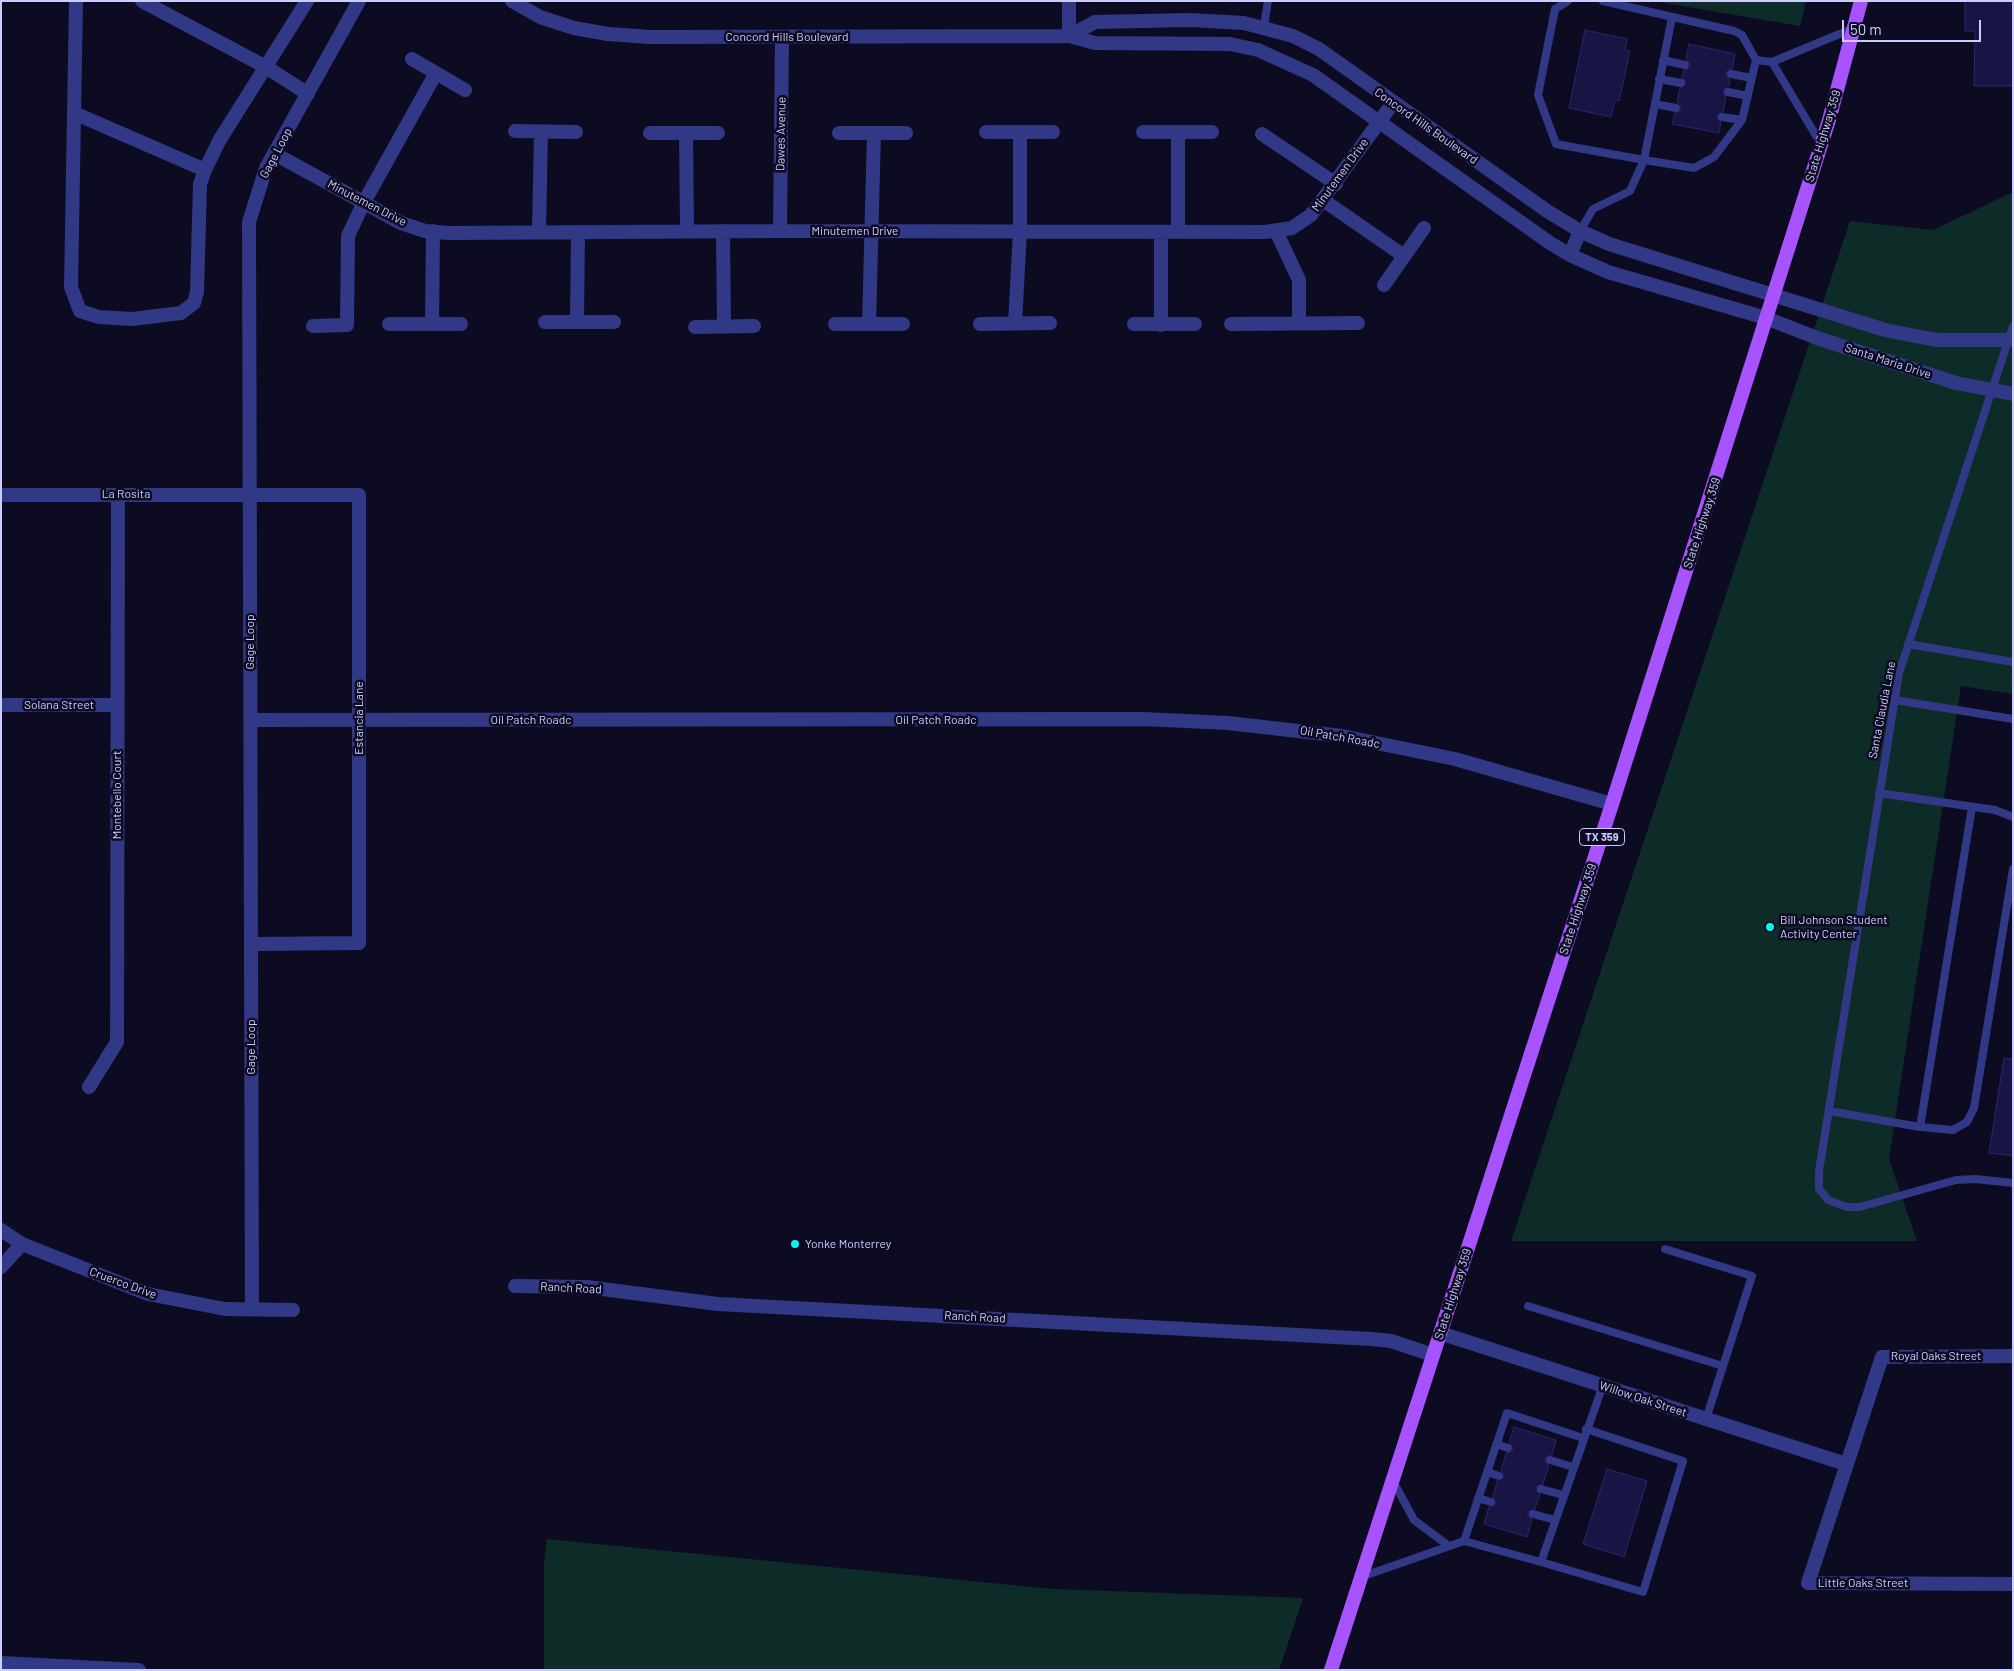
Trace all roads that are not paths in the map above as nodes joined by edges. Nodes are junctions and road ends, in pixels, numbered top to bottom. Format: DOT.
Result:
graph roads {
  1 [pos="76,1"];
  2 [pos="142,1"];
  3 [pos="306,1"];
  4 [pos="359,1"];
  5 [pos="512,1"];
  6 [pos="1069,1"];
  7 [pos="1268,1"];
  8 [pos="1568,1"];
  9 [pos="1604,1"];
  10 [pos="1861,1"];
  11 [pos="1672,17"];
  12 [pos="1264,26"];
  13 [pos="1854,28"];
  14 [pos="1069,36"];
  15 [pos="782,37"];
  16 [pos="1258,50"];
  17 [pos="412,59"];
  18 [pos="1663,60"];
  19 [pos="1756,60"];
  20 [pos="1772,62"];
  21 [pos="1685,65"];
  22 [pos="266,67"];
  23 [pos="436,73"];
  24 [pos="1731,74"];
  25 [pos="1752,78"];
  26 [pos="1659,79"];
  27 [pos="1681,83"];
  28 [pos="465,90"];
  29 [pos="1728,92"];
  30 [pos="308,94"];
  31 [pos="1748,96"];
  32 [pos="1393,103"];
  33 [pos="1655,104"];
  34 [pos="1676,108"];
  35 [pos="74,113"];
  36 [pos="1722,117"];
  37 [pos="1742,120"];
  38 [pos="1379,122"];
  39 [pos="515,131"];
  40 [pos="540,132"];
  41 [pos="576,132"];
  42 [pos="986,132"];
  43 [pos="1020,132"];
  44 [pos="1053,132"];
  45 [pos="1143,132"];
  46 [pos="1178,132"];
  47 [pos="1212,132"];
  48 [pos="650,133"];
  49 [pos="686,133"];
  50 [pos="718,133"];
  51 [pos="874,133"];
  52 [pos="906,133"];
  53 [pos="839,134"];
  54 [pos="1262,134"];
  55 [pos="1821,145"];
  56 [pos="275,154"];
  57 [pos="1644,160"];
  58 [pos="205,170"];
  59 [pos="1336,184"];
  60 [pos="1323,200"];
  61 [pos="364,202"];
  62 [pos="1424,228"];
  63 [pos="433,231"];
  64 [pos="687,231"];
  65 [pos="723,231"];
  66 [pos="780,231"];
  67 [pos="870,231"];
  68 [pos="1020,231"];
  69 [pos="1276,231"];
  70 [pos="1580,231"];
  71 [pos="539,232"];
  72 [pos="578,232"];
  73 [pos="1161,232"];
  74 [pos="1178,232"];
  75 [pos="1570,255"];
  76 [pos="1404,256"];
  77 [pos="1384,284"];
  78 [pos="1773,295"];
  79 [pos="1766,318"];
  80 [pos="545,322"];
  81 [pos="577,322"];
  82 [pos="614,322"];
  83 [pos="1015,323"];
  84 [pos="1050,323"];
  85 [pos="1299,323"];
  86 [pos="1358,323"];
  87 [pos="388,324"];
  88 [pos="432,324"];
  89 [pos="461,324"];
  90 [pos="835,324"];
  91 [pos="869,324"];
  92 [pos="903,324"];
  93 [pos="980,324"];
  94 [pos="1134,324"];
  95 [pos="1195,324"];
  96 [pos="1231,324"];
  97 [pos="1160,325"];
  98 [pos="313,326"];
  99 [pos="724,326"];
  100 [pos="754,326"];
  101 [pos="2013,326"];
  102 [pos="695,327"];
  103 [pos="2011,340"];
  104 [pos="1992,391"];
  105 [pos="2013,394"];
  106 [pos="118,494"];
  107 [pos="250,494"];
  108 [pos="1,495"];
  109 [pos="1908,644"];
  110 [pos="2013,662"];
  111 [pos="1894,700"];
  112 [pos="1,705"];
  113 [pos="117,705"];
  114 [pos="2013,719"];
  115 [pos="251,720"];
  116 [pos="359,720"];
  117 [pos="1879,793"];
  118 [pos="1612,804"];
  119 [pos="1972,807"];
  120 [pos="2013,817"];
  121 [pos="2013,869"];
  122 [pos="251,944"];
  123 [pos="89,1087"];
  124 [pos="1829,1111"];
  125 [pos="1920,1127"];
  126 [pos="2013,1183"];
  127 [pos="1,1230"];
  128 [pos="22,1244"];
  129 [pos="1665,1249"];
  130 [pos="1,1267"];
  131 [pos="515,1286"];
  132 [pos="1528,1306"];
  133 [pos="252,1309"];
  134 [pos="293,1310"];
  135 [pos="1440,1333"];
  136 [pos="1433,1355"];
  137 [pos="2013,1356"];
  138 [pos="1723,1366"];
  139 [pos="1603,1385"];
  140 [pos="1706,1419"];
  141 [pos="1586,1428"];
  142 [pos="1583,1438"];
  143 [pos="1496,1444"];
  144 [pos="1508,1448"];
  145 [pos="1550,1460"];
  146 [pos="1846,1464"];
  147 [pos="1573,1467"];
  148 [pos="1487,1472"];
  149 [pos="1499,1476"];
  150 [pos="1392,1481"];
  151 [pos="1541,1489"];
  152 [pos="1563,1495"];
  153 [pos="1478,1498"];
  154 [pos="1491,1502"];
  155 [pos="1534,1514"];
  156 [pos="1555,1520"];
  157 [pos="1464,1540"];
  158 [pos="1449,1546"];
  159 [pos="1541,1562"];
  160 [pos="1361,1577"];
  161 [pos="2013,1584"];
  162 [pos="5,1665"];
  163 [pos="139,1670"];
  164 [pos="1331,1670"];
  1 -- 35 [label="street"];
  2 -- 22 [label="street"];
  3 -- 22 [label="street"];
  4 -- 30 [label="street, Gage Loop"];
  5 -- 15 [label="street, Concord Hills Boulevard"];
  6 -- 14 [label="street"];
  7 -- 12 [label="lane"];
  8 -- 57 [label="lane"];
  9 -- 11 [label="lane"];
  10 -- 13 [label="main road, State Highway 359 / TX 359"];
  11 -- 18 [label="lane"];
  11 -- 19 [label="lane"];
  12 -- 14 [label="street, Concord Hills Boulevard"];
  12 -- 16 [label="street"];
  12 -- 32 [label="street, Concord Hills Boulevard"];
  13 -- 20 [label="lane"];
  13 -- 55 [label="main road, State Highway 359 / TX 359"];
  14 -- 15 [label="street, Concord Hills Boulevard"];
  14 -- 16 [label="street, Concord Hills Boulevard"];
  15 -- 66 [label="street, Dawes Avenue"];
  16 -- 38 [label="street, Concord Hills Boulevard"];
  17 -- 23 [label="street"];
  18 -- 21 [label="lane"];
  18 -- 26 [label="lane"];
  19 -- 20 [label="lane"];
  19 -- 25 [label="lane"];
  20 -- 55 [label="lane"];
  22 -- 30 [label="street"];
  22 -- 58 [label="street"];
  23 -- 28 [label="street"];
  23 -- 61 [label="street"];
  24 -- 25 [label="lane"];
  25 -- 31 [label="lane"];
  26 -- 27 [label="lane"];
  26 -- 33 [label="lane"];
  29 -- 31 [label="lane"];
  30 -- 56 [label="street, Gage Loop"];
  31 -- 37 [label="lane"];
  32 -- 38 [label="street, Minutemen Drive"];
  32 -- 70 [label="street, Concord Hills Boulevard"];
  33 -- 34 [label="lane"];
  33 -- 57 [label="lane"];
  35 -- 58 [label="street"];
  35 -- 58 [label="street"];
  36 -- 37 [label="lane"];
  37 -- 57 [label="lane"];
  38 -- 59 [label="street, Minutemen Drive"];
  38 -- 75 [label="street, Concord Hills Boulevard"];
  39 -- 40 [label="street"];
  40 -- 41 [label="street"];
  40 -- 71 [label="street"];
  42 -- 43 [label="street"];
  43 -- 44 [label="street"];
  43 -- 68 [label="street"];
  45 -- 46 [label="street"];
  46 -- 47 [label="street"];
  46 -- 74 [label="street"];
  48 -- 49 [label="street"];
  49 -- 50 [label="street"];
  49 -- 64 [label="street"];
  51 -- 52 [label="street"];
  51 -- 53 [label="street"];
  51 -- 67 [label="street"];
  54 -- 59 [label="street"];
  55 -- 78 [label="main road, State Highway 359 / TX 359"];
  56 -- 61 [label="street, Minutemen Drive"];
  56 -- 107 [label="street, Gage Loop"];
  57 -- 70 [label="lane"];
  59 -- 60 [label="street, Minutemen Drive"];
  60 -- 69 [label="street, Minutemen Drive"];
  60 -- 76 [label="street"];
  61 -- 63 [label="street, Minutemen Drive"];
  61 -- 98 [label="street"];
  62 -- 76 [label="street"];
  63 -- 71 [label="street, Minutemen Drive"];
  63 -- 88 [label="street"];
  64 -- 65 [label="street, Minutemen Drive"];
  64 -- 72 [label="street, Minutemen Drive"];
  65 -- 66 [label="street, Minutemen Drive"];
  65 -- 99 [label="street"];
  66 -- 67 [label="street, Minutemen Drive"];
  67 -- 68 [label="street, Minutemen Drive"];
  67 -- 91 [label="street"];
  68 -- 73 [label="street, Minutemen Drive"];
  68 -- 83 [label="street"];
  69 -- 74 [label="street, Minutemen Drive"];
  69 -- 85 [label="street"];
  70 -- 75 [label="street"];
  70 -- 78 [label="street, Concord Hills Boulevard"];
  71 -- 72 [label="street, Minutemen Drive"];
  72 -- 81 [label="street"];
  73 -- 74 [label="street, Minutemen Drive"];
  73 -- 97 [label="street"];
  75 -- 79 [label="street, Concord Hills Boulevard"];
  76 -- 77 [label="street"];
  78 -- 79 [label="main road, State Highway 359 / TX 359"];
  78 -- 103 [label="street"];
  79 -- 104 [label="street, Santa Maria Drive"];
  79 -- 118 [label="main road, State Highway 359 / TX 359"];
  80 -- 81 [label="street"];
  81 -- 82 [label="street"];
  83 -- 84 [label="street"];
  83 -- 93 [label="street"];
  85 -- 86 [label="street"];
  85 -- 96 [label="street"];
  87 -- 88 [label="street"];
  88 -- 89 [label="street"];
  90 -- 91 [label="street"];
  91 -- 92 [label="street"];
  94 -- 97 [label="street"];
  95 -- 97 [label="street"];
  99 -- 100 [label="street"];
  99 -- 102 [label="street"];
  101 -- 103 [label="lane, Santa Claudia Lane"];
  103 -- 104 [label="lane, Santa Claudia Lane"];
  104 -- 105 [label="street, Santa Maria Drive"];
  104 -- 109 [label="lane, Santa Claudia Lane"];
  106 -- 107 [label="street, La Rosita"];
  106 -- 108 [label="street, La Rosita"];
  106 -- 113 [label="street, Montebello Court"];
  107 -- 115 [label="street, Gage Loop"];
  107 -- 116 [label="street, Estancia Lane"];
  109 -- 110 [label="lane"];
  109 -- 111 [label="lane, Santa Claudia Lane"];
  111 -- 114 [label="lane"];
  111 -- 117 [label="lane, Santa Claudia Lane"];
  112 -- 113 [label="street, Solana Street"];
  113 -- 123 [label="street, Montebello Court"];
  115 -- 116 [label="street, Oil Patch Roadc"];
  115 -- 122 [label="street, Gage Loop"];
  116 -- 118 [label="street, Oil Patch Roadc"];
  116 -- 122 [label="street, Estancia Lane"];
  117 -- 119 [label="lane"];
  117 -- 124 [label="lane, Santa Claudia Lane"];
  118 -- 135 [label="main road, State Highway 359 / TX 359"];
  119 -- 120 [label="lane"];
  119 -- 125 [label="lane"];
  121 -- 125 [label="lane"];
  122 -- 133 [label="street, Gage Loop"];
  124 -- 125 [label="lane"];
  124 -- 126 [label="lane, Santa Claudia Lane"];
  127 -- 128 [label="street, Cruerco Drive"];
  128 -- 130 [label="street"];
  128 -- 133 [label="street, Cruerco Drive"];
  129 -- 138 [label="lane"];
  131 -- 136 [label="street, Ranch Road"];
  132 -- 138 [label="lane"];
  133 -- 134 [label="street, Cruerco Drive"];
  135 -- 136 [label="main road, State Highway 359 / TX 359"];
  135 -- 139 [label="street, Willow Oak Street"];
  136 -- 150 [label="main road, State Highway 359 / TX 359"];
  137 -- 146 [label="street, Royal Oaks Street"];
  138 -- 140 [label="lane"];
  139 -- 140 [label="street, Willow Oak Street"];
  139 -- 141 [label="lane"];
  140 -- 146 [label="street, Willow Oak Street"];
  141 -- 142 [label="lane"];
  141 -- 159 [label="lane"];
  142 -- 143 [label="lane"];
  142 -- 147 [label="lane"];
  143 -- 144 [label="lane"];
  143 -- 148 [label="lane"];
  145 -- 147 [label="lane"];
  146 -- 161 [label="street, Little Oaks Street"];
  147 -- 152 [label="lane"];
  148 -- 149 [label="lane"];
  148 -- 153 [label="lane"];
  150 -- 158 [label="lane"];
  150 -- 160 [label="main road, State Highway 359 / TX 359"];
  151 -- 152 [label="lane"];
  152 -- 156 [label="lane"];
  153 -- 154 [label="lane"];
  153 -- 157 [label="lane"];
  155 -- 156 [label="lane"];
  156 -- 159 [label="lane"];
  157 -- 158 [label="lane"];
  157 -- 159 [label="lane"];
  158 -- 160 [label="lane"];
  160 -- 164 [label="main road, State Highway 359 / TX 359"];
  162 -- 163 [label="street"];
}
